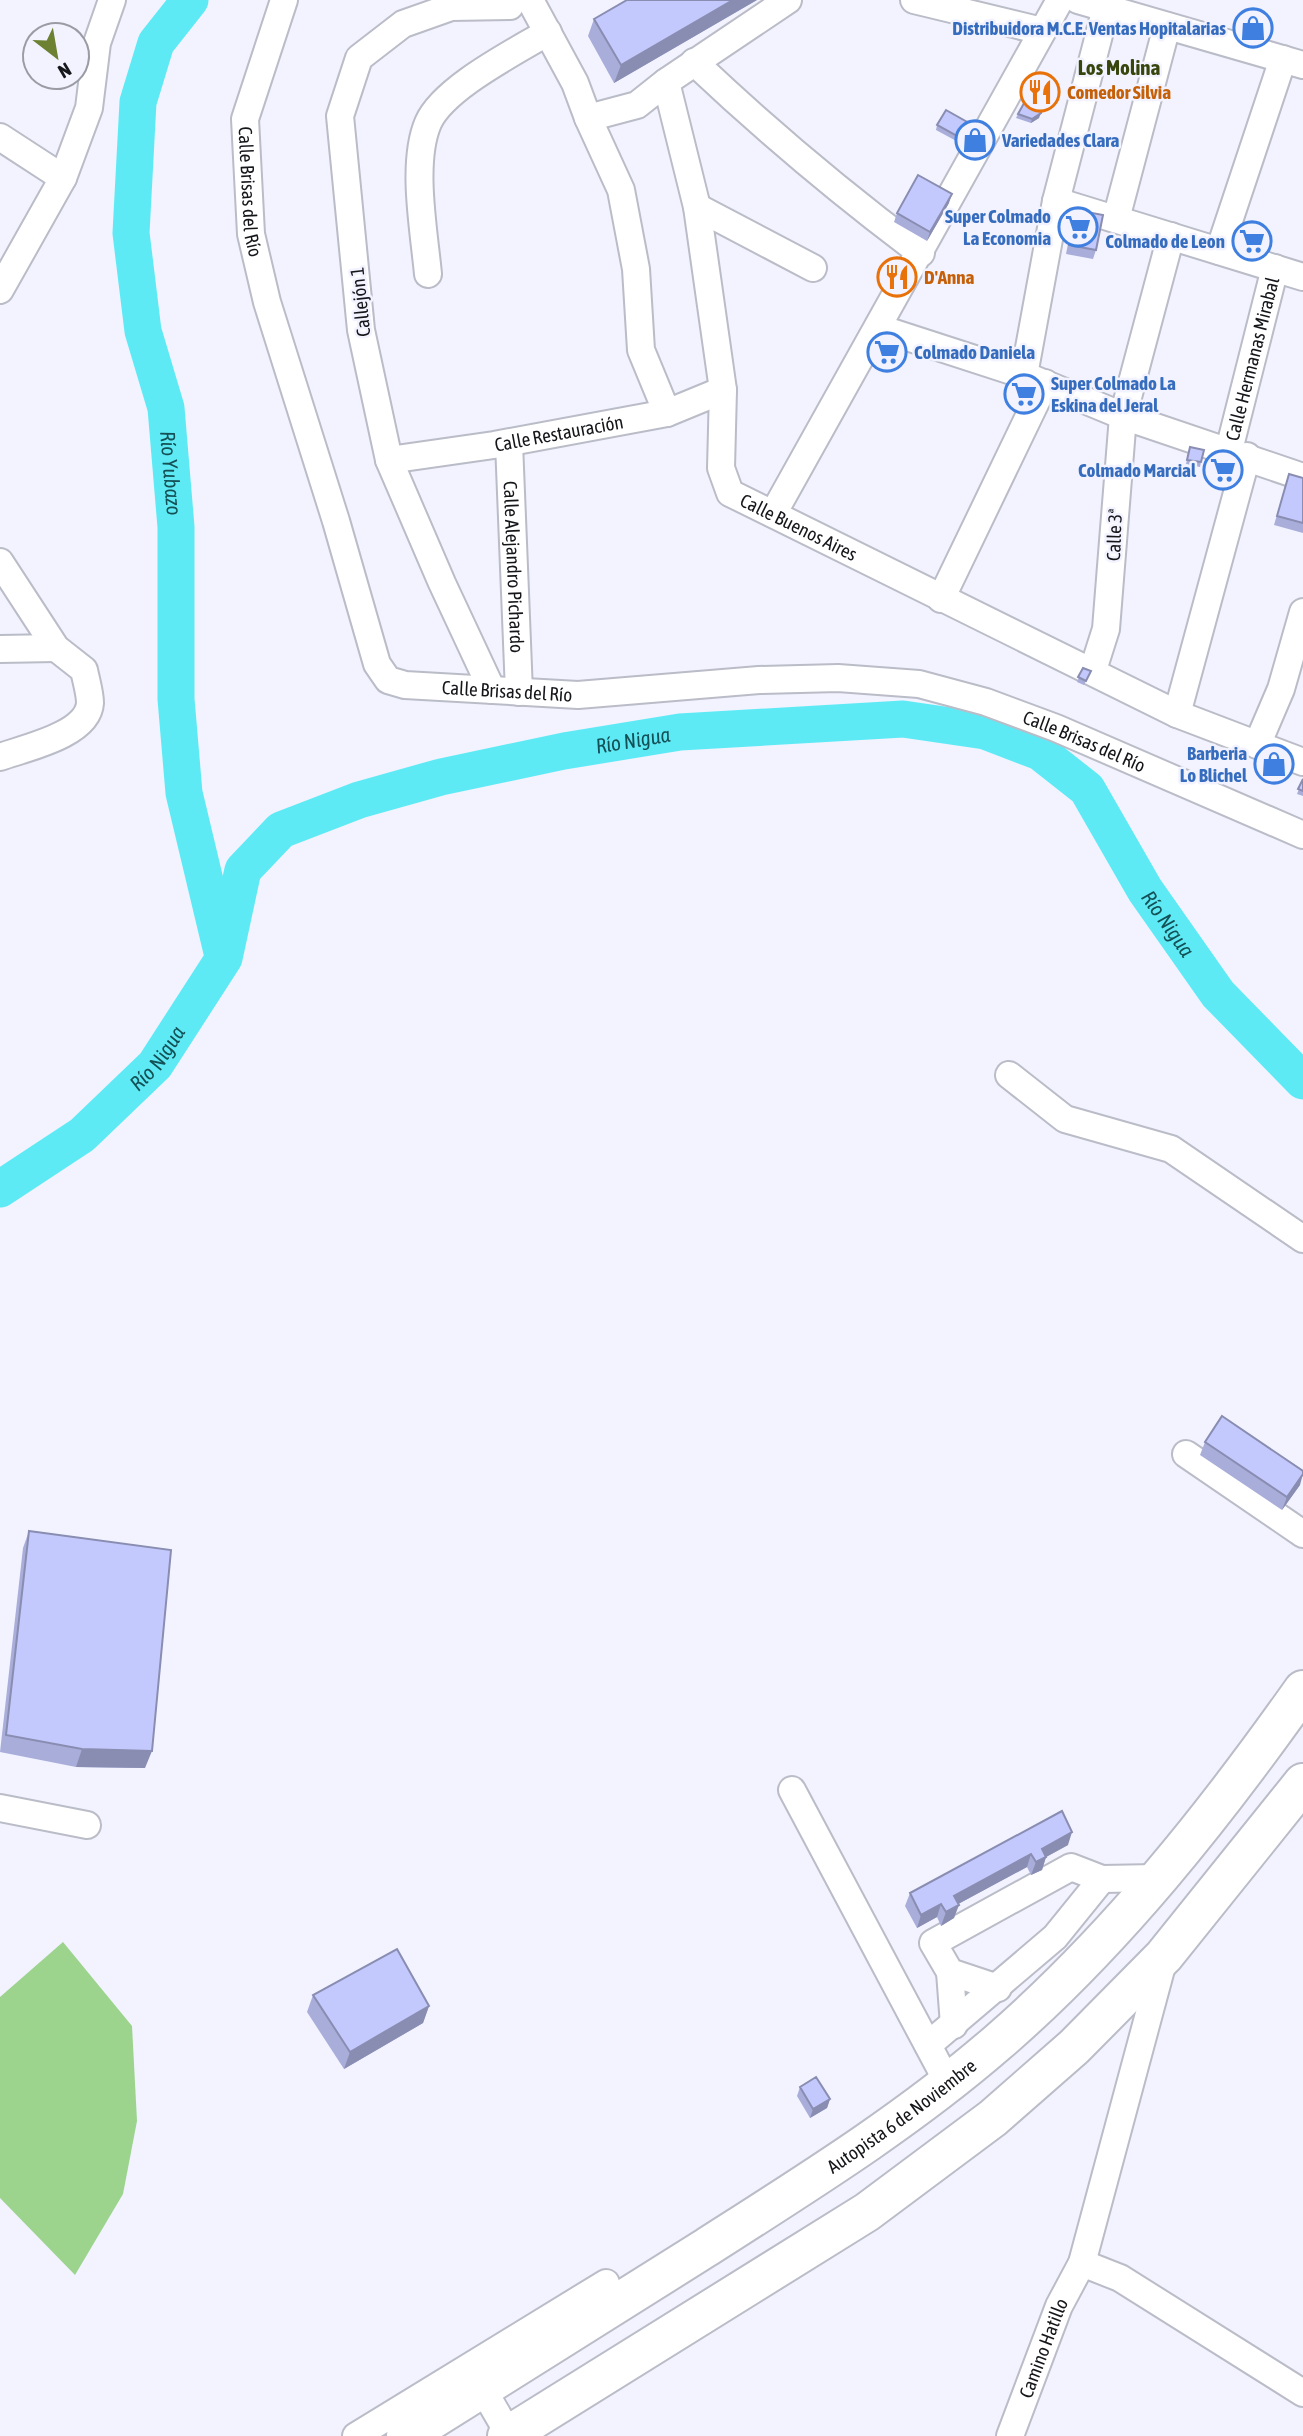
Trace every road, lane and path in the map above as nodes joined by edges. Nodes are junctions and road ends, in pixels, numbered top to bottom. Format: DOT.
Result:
graph roads {
  1 [pos="112,0"];
  2 [pos="284,0"];
  3 [pos="788,0"];
  4 [pos="914,0"];
  5 [pos="1060,0"];
  6 [pos="1078,0"];
  7 [pos="520,3"];
  8 [pos="1106,9"];
  9 [pos="1167,26"];
  10 [pos="1042,31"];
  11 [pos="548,32"];
  12 [pos="694,62"];
  13 [pos="1293,62"];
  14 [pos="666,82"];
  15 [pos="588,118"];
  16 [pos="0,137"];
  17 [pos="63,178"];
  18 [pos="1056,201"];
  19 [pos="697,207"];
  20 [pos="1116,219"];
  21 [pos="1171,236"];
  22 [pos="1219,251"];
  23 [pos="921,253"];
  24 [pos="813,268"];
  25 [pos="1275,268"];
  26 [pos="428,274"];
  27 [pos="1303,277"];
  28 [pos="0,289"];
  29 [pos="879,328"];
  30 [pos="1035,379"];
  31 [pos="723,390"];
  32 [pos="667,413"];
  33 [pos="1123,416"];
  34 [pos="509,443"];
  35 [pos="1238,453"];
  36 [pos="389,460"];
  37 [pos="1303,477"];
  38 [pos="774,514"];
  39 [pos="0,562"];
  40 [pos="940,599"];
  41 [pos="1303,612"];
  42 [pos="56,648"];
  43 [pos="0,649"];
  44 [pos="1093,670"];
  45 [pos="492,690"];
  46 [pos="519,692"];
  47 [pos="1177,714"];
  48 [pos="1257,745"];
  49 [pos="0,757"];
  50 [pos="1303,762"];
  51 [pos="1303,835"];
  52 [pos="1009,1075"];
  53 [pos="1303,1239"];
  54 [pos="1186,1454"];
  55 [pos="1303,1534"];
  56 [pos="1303,1690"];
  57 [pos="1303,1783"];
  58 [pos="792,1790"];
  59 [pos="0,1808"];
  60 [pos="87,1825"];
  61 [pos="1156,1878"];
  62 [pos="1102,1879"];
  63 [pos="1164,1956"];
  64 [pos="950,1972"];
  65 [pos="998,1988"];
  66 [pos="954,2025"];
  67 [pos="928,2045"];
  68 [pos="948,2083"];
  69 [pos="743,2224"];
  70 [pos="1082,2263"];
  71 [pos="606,2283"];
  72 [pos="475,2377"];
  73 [pos="1303,2393"];
  74 [pos="509,2435"];
  75 [pos="356,2436"];
  76 [pos="406,2436"];
  77 [pos="1010,2436"];
  1 -- 17 [label="street"];
  2 -- 45 [label="street, Calle Brisas del Río"];
  3 -- 12 [label="street"];
  4 -- 10 [label="street"];
  5 -- 10 [label="street"];
  6 -- 8 [label="street"];
  7 -- 11 [label="street"];
  7 -- 36 [label="street, Callejón 1"];
  8 -- 9 [label="street"];
  8 -- 18 [label="street"];
  9 -- 13 [label="street"];
  9 -- 20 [label="street"];
  10 -- 23 [label="street"];
  11 -- 15 [label="street"];
  11 -- 26 [label="street"];
  12 -- 14 [label="street"];
  12 -- 23 [label="street"];
  13 -- 22 [label="street"];
  14 -- 15 [label="street"];
  14 -- 19 [label="street, Calle Buenos Aires"];
  15 -- 32 [label="street"];
  16 -- 17 [label="street"];
  17 -- 28 [label="street"];
  18 -- 20 [label="street"];
  18 -- 30 [label="street"];
  19 -- 24 [label="street"];
  19 -- 31 [label="street, Calle Buenos Aires"];
  20 -- 21 [label="street"];
  21 -- 22 [label="street"];
  21 -- 33 [label="street, Calle 3ª"];
  22 -- 25 [label="street"];
  23 -- 29 [label="street"];
  25 -- 27 [label="street"];
  25 -- 35 [label="street, Calle Hermanas Mirabal"];
  29 -- 30 [label="street"];
  29 -- 38 [label="street"];
  30 -- 33 [label="street"];
  30 -- 40 [label="street"];
  31 -- 32 [label="street, Calle Restauración"];
  31 -- 38 [label="street, Calle Buenos Aires"];
  32 -- 34 [label="street, Calle Restauración"];
  33 -- 35 [label="street"];
  33 -- 44 [label="street, Calle 3ª"];
  34 -- 36 [label="street, Calle Restauración"];
  34 -- 46 [label="street, Calle Alejandro Pichardo"];
  35 -- 37 [label="street"];
  35 -- 47 [label="street, Calle Hermanas Mirabal"];
  36 -- 45 [label="street, Callejón 1"];
  38 -- 40 [label="street, Calle Buenos Aires"];
  39 -- 42 [label="street"];
  40 -- 44 [label="street, Calle Buenos Aires"];
  41 -- 48 [label="street"];
  42 -- 43 [label="street"];
  42 -- 49 [label="street"];
  44 -- 47 [label="street, Calle Buenos Aires"];
  45 -- 46 [label="street, Calle Brisas del Río"];
  46 -- 51 [label="street, Calle Brisas del Río"];
  47 -- 48 [label="street, Calle Buenos Aires"];
  48 -- 50 [label="street, Calle Buenos Aires"];
  52 -- 53 [label="street"];
  54 -- 55 [label="street"];
  56 -- 61 [label="highway, Autopista 6 de Noviembre"];
  57 -- 63 [label="highway"];
  58 -- 67 [label="street"];
  59 -- 60 [label="street"];
  61 -- 62 [label="street"];
  61 -- 68 [label="highway, Autopista 6 de Noviembre"];
  62 -- 64 [label="street"];
  62 -- 65 [label="street"];
  63 -- 70 [label="street, Camino Hatillo"];
  63 -- 74 [label="highway"];
  64 -- 65 [label="street"];
  64 -- 66 [label="street"];
  65 -- 66 [label="street"];
  66 -- 67 [label="street"];
  67 -- 68 [label="street"];
  68 -- 69 [label="highway, Autopista 6 de Noviembre"];
  69 -- 71 [label="highway"];
  69 -- 72 [label="highway, Autopista 6 de Noviembre"];
  70 -- 73 [label="street"];
  70 -- 77 [label="street, Camino Hatillo"];
  71 -- 72 [label="street"];
  72 -- 74 [label="street"];
  72 -- 75 [label="street"];
  72 -- 76 [label="highway, Autopista 6 de Noviembre"];
}
